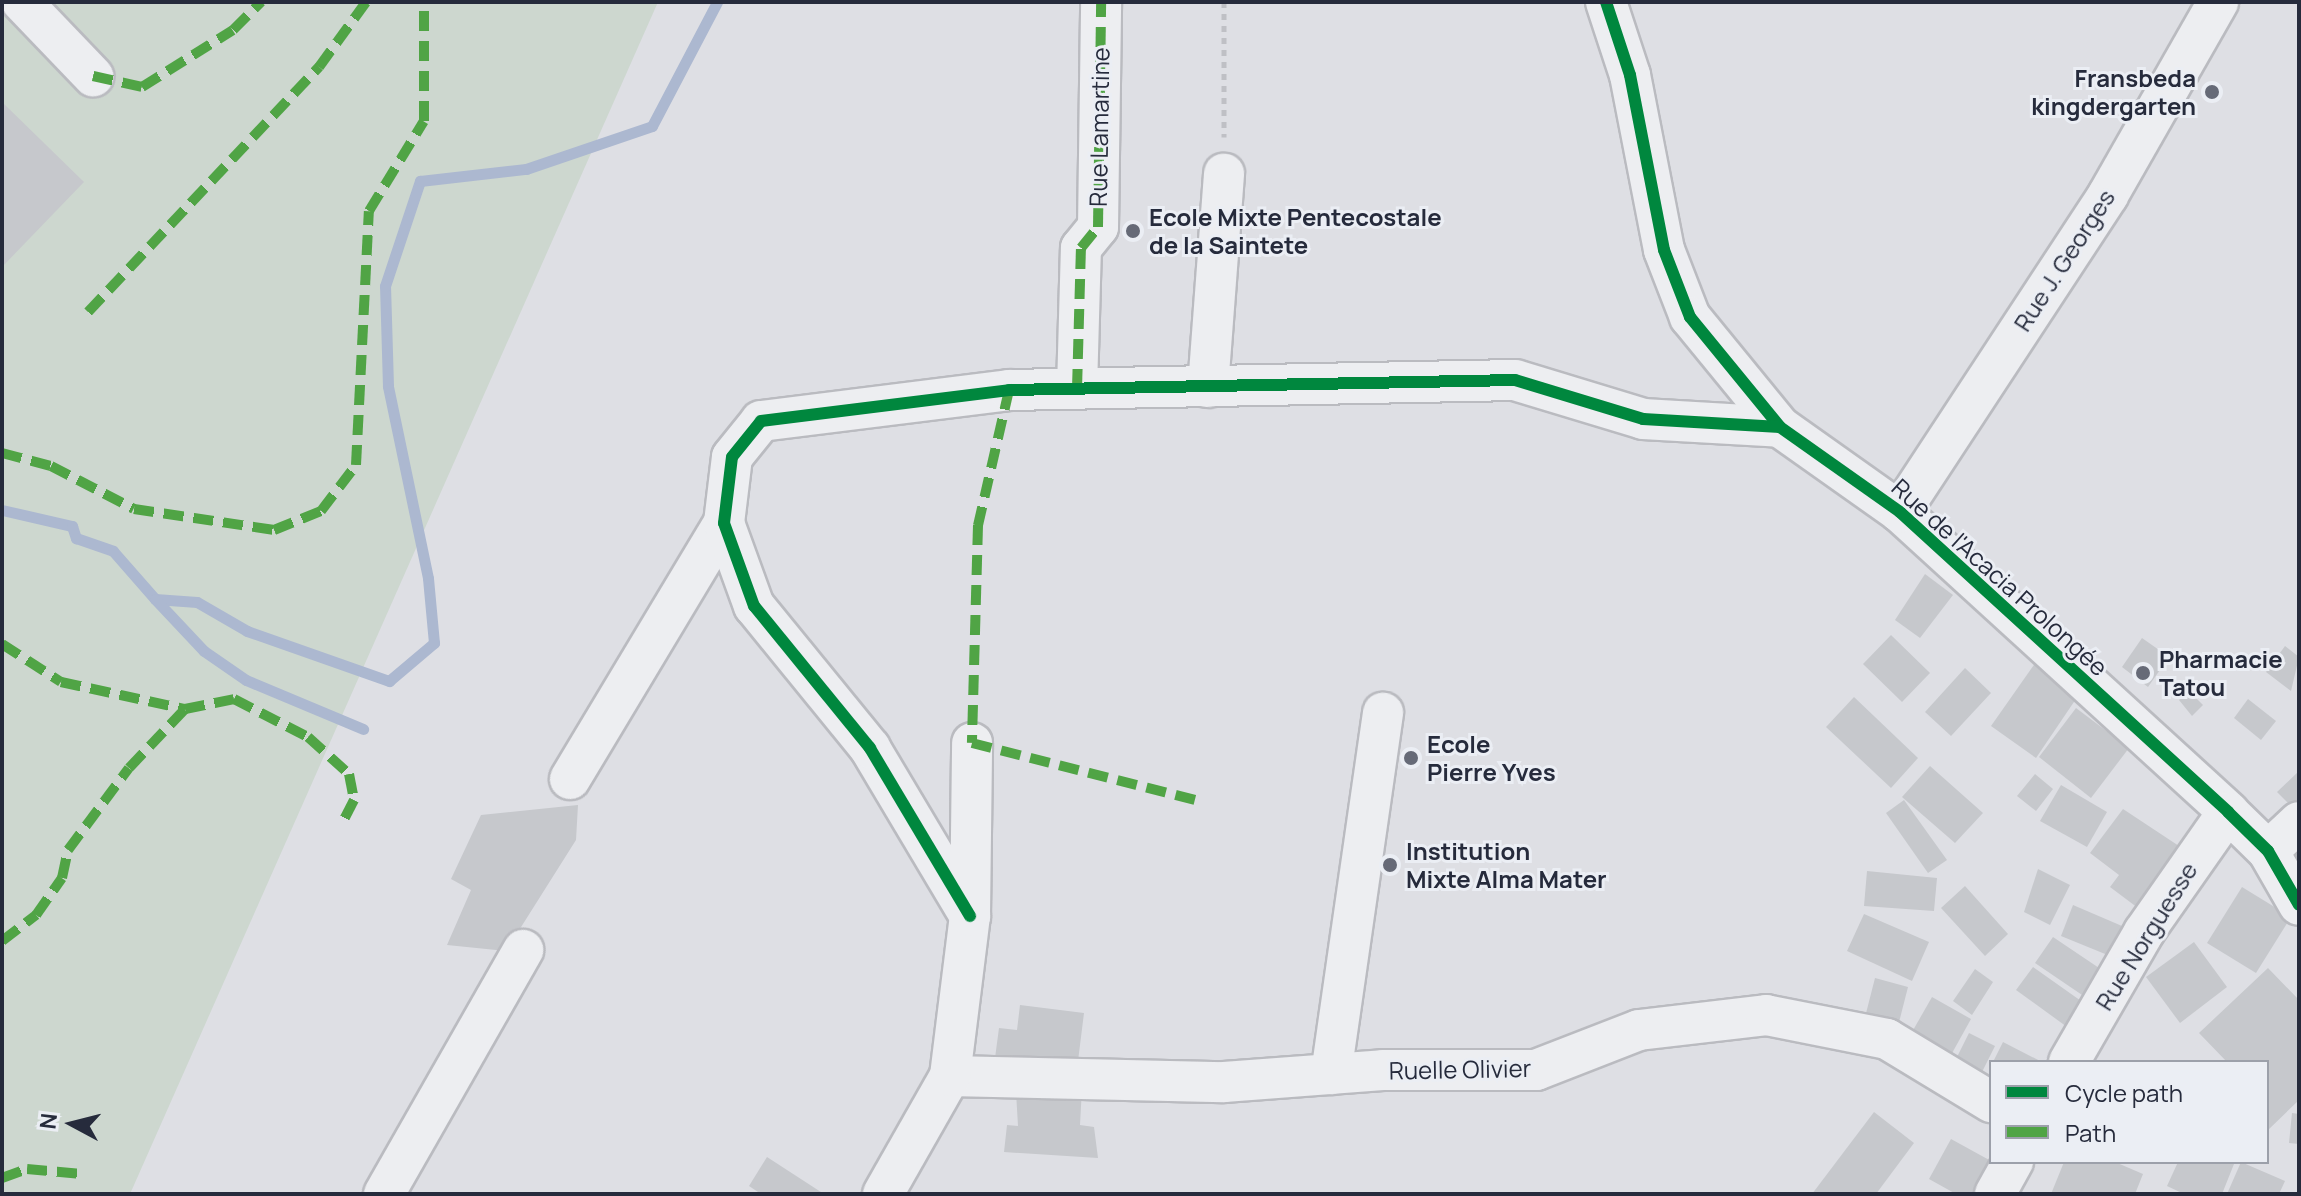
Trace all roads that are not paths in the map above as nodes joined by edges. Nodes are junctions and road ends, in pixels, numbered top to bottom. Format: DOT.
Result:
graph roads {
  1 [pos="22,2"];
  2 [pos="1101,2"];
  3 [pos="1606,2"];
  4 [pos="2218,2"];
  5 [pos="93,76"];
  6 [pos="1224,174"];
  7 [pos="1208,387"];
  8 [pos="1077,389"];
  9 [pos="1780,427"];
  10 [pos="1900,512"];
  11 [pos="724,523"];
  12 [pos="1383,713"];
  13 [pos="972,743"];
  14 [pos="570,779"];
  15 [pos="2228,812"];
  16 [pos="2299,822"];
  17 [pos="2268,851"];
  18 [pos="2299,905"];
  19 [pos="970,916"];
  20 [pos="523,950"];
  21 [pos="2070,1060"];
  22 [pos="1331,1074"];
  23 [pos="950,1076"];
  24 [pos="1989,1101"];
  25 [pos="2012,1164"];
  26 [pos="384,1194"];
  27 [pos="883,1194"];
  28 [pos="1995,1194"];
  1 -- 5 [label="street"];
  2 -- 8 [label="street, Rue Lamartine"];
  3 -- 9 [label="street, Rue de l'Acacia Prolongée"];
  4 -- 10 [label="street, Rue J. Georges"];
  6 -- 7 [label="street"];
  7 -- 8 [label="street"];
  7 -- 9 [label="street"];
  8 -- 11 [label="street"];
  9 -- 10 [label="street, Rue de l'Acacia Prolongée"];
  10 -- 15 [label="street, Rue de l'Acacia Prolongée"];
  11 -- 14 [label="street"];
  11 -- 19 [label="street"];
  12 -- 22 [label="street"];
  13 -- 19 [label="street"];
  15 -- 17 [label="street, Rue de l'Acacia Prolongée"];
  15 -- 21 [label="street, Rue Norguesse"];
  16 -- 17 [label="street"];
  17 -- 18 [label="street, Rue de l'Acacia Prolongée"];
  19 -- 23 [label="street"];
  20 -- 26 [label="street"];
  22 -- 23 [label="street, Ruelle Olivier"];
  22 -- 24 [label="street, Ruelle Olivier"];
  23 -- 27 [label="street"];
  25 -- 28 [label="street"];
}
